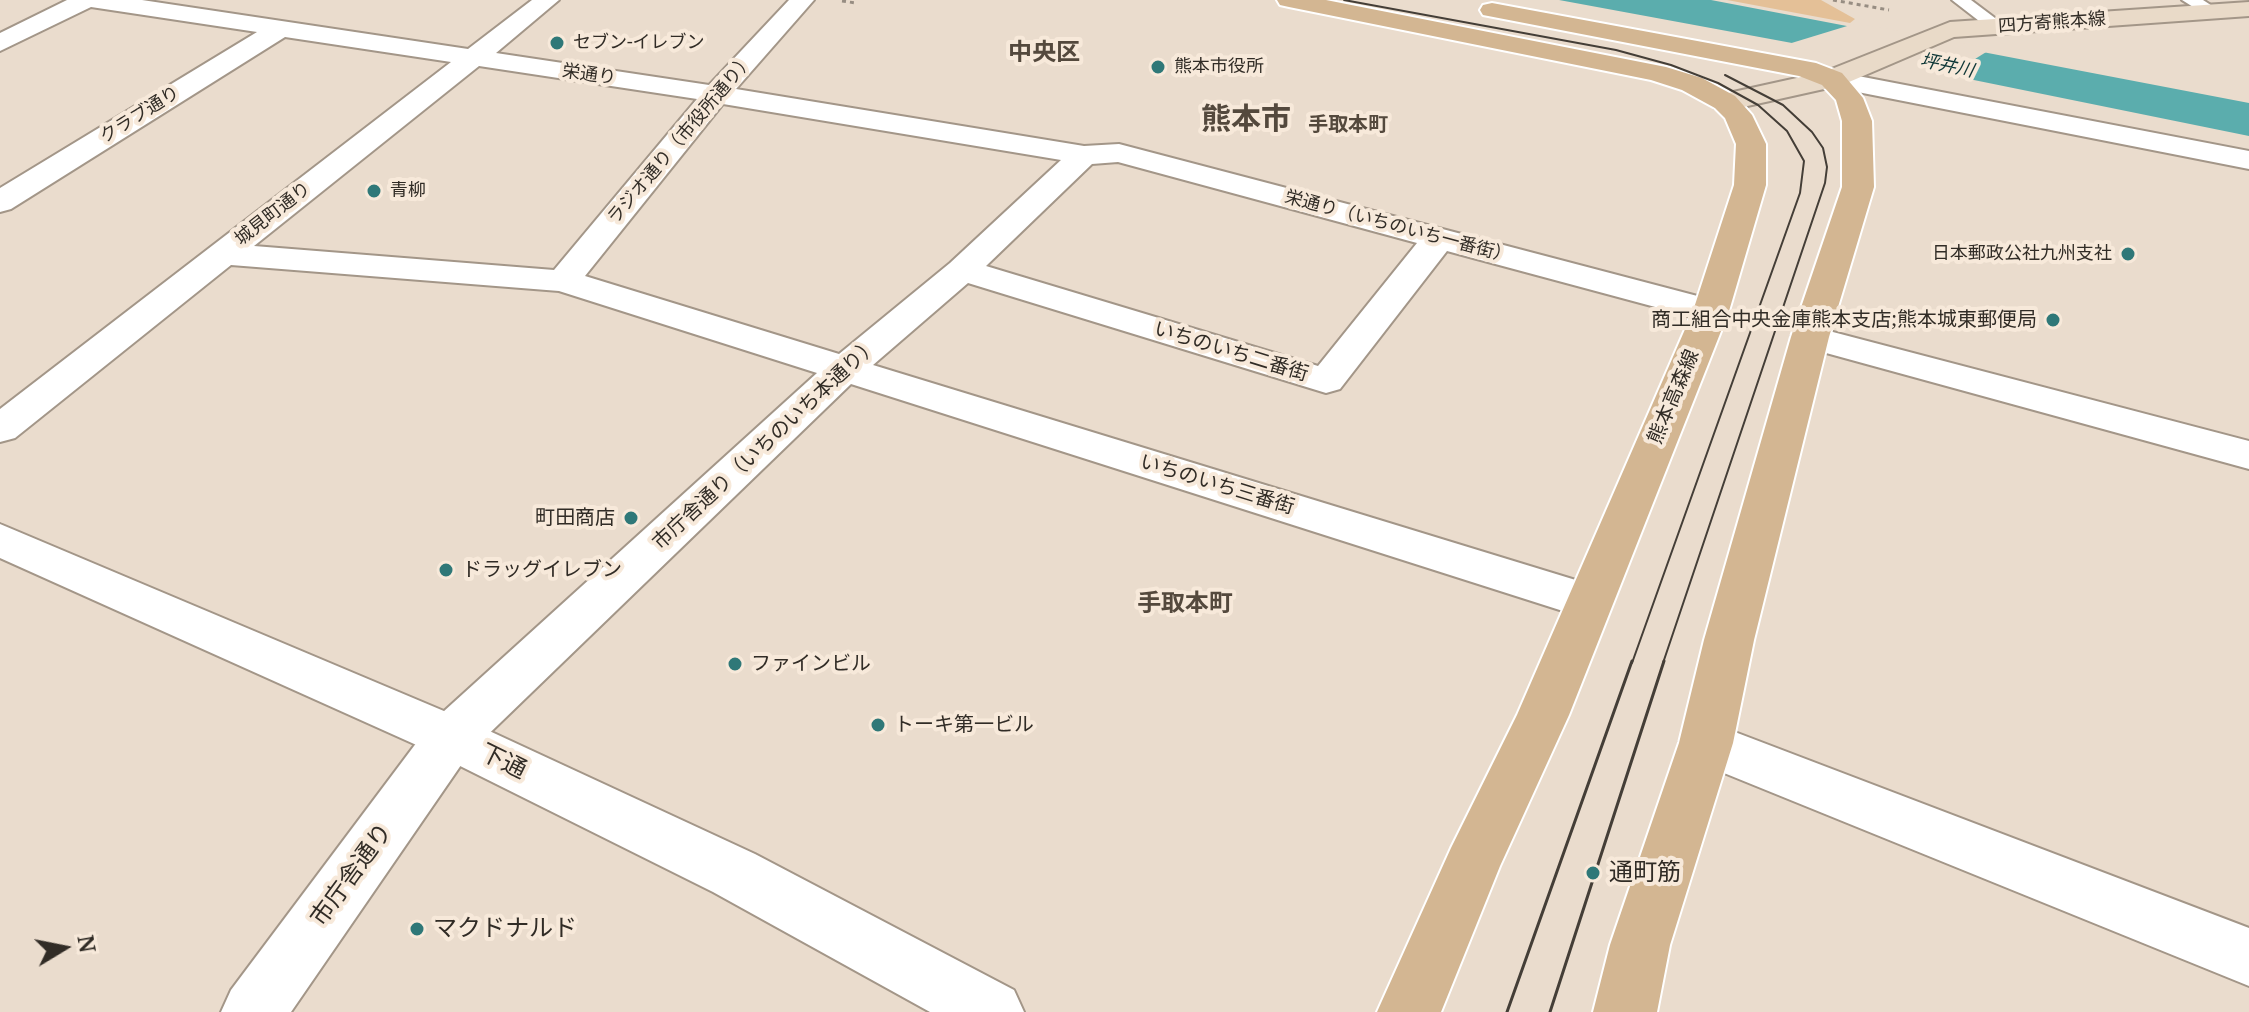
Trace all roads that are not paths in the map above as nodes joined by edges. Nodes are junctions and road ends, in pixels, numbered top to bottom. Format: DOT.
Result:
graph roads {
  1 [pos="86,0"];
  2 [pos="93,0"];
  3 [pos="547,0"];
  4 [pos="802,0"];
  5 [pos="1289,0"];
  6 [pos="1960,0"];
  7 [pos="1466,5"];
  8 [pos="2201,6"];
  9 [pos="2249,9"];
  10 [pos="1998,27"];
  11 [pos="280,29"];
  12 [pos="0,43"];
  13 [pos="473,58"];
  14 [pos="1847,72"];
  15 [pos="716,94"];
  16 [pos="1725,102"];
  17 [pos="1084,155"];
  18 [pos="2249,160"];
  19 [pos="0,202"];
  20 [pos="1439,238"];
  21 [pos="223,254"];
  22 [pos="962,270"];
  23 [pos="563,281"];
  24 [pos="1711,311"];
  25 [pos="1810,337"];
  26 [pos="845,369"];
  27 [pos="0,429"];
  28 [pos="2249,455"];
  29 [pos="0,540"];
  30 [pos="1588,601"];
  31 [pos="451,737"];
  32 [pos="1706,743"];
  33 [pos="2249,957"];
  34 [pos="253,1012"];
  35 [pos="992,1012"];
  36 [pos="1409,1012"];
  37 [pos="1625,1012"];
  1 -- 12 [label="street"];
  2 -- 11 [label="street, 栄通り"];
  3 -- 13 [label="street, 城見町通り"];
  4 -- 15 [label="street, ラジオ通り（市役所通り）"];
  5 -- 16 [label="main road, 熊本高森線"];
  6 -- 10 [label="lane"];
  7 -- 14 [label="main road"];
  8 -- 9 [label="main road, 四方寄熊本線"];
  8 -- 10 [label="main road, 四方寄熊本線"];
  10 -- 14 [label="main road, 四方寄熊本線"];
  11 -- 13 [label="street, 栄通り"];
  11 -- 19 [label="street, クラブ通り"];
  13 -- 15 [label="street, 栄通り"];
  13 -- 21 [label="street, 城見町通り"];
  14 -- 16 [label="main road"];
  14 -- 18 [label="street"];
  14 -- 25 [label="main road"];
  15 -- 17 [label="street, 栄通り"];
  15 -- 23 [label="street, ラジオ通り（市役所通り）"];
  16 -- 24 [label="main road, 熊本高森線"];
  17 -- 20 [label="street, 栄通り（いちのいち一番街）"];
  17 -- 22 [label="street, 市庁舎通り（いちのいち本通り）"];
  20 -- 22 [label="street, いちのいち二番街"];
  20 -- 24 [label="street, 栄通り（いちのいち一番街）"];
  21 -- 23 [label="street, いちのいち三番街"];
  21 -- 27 [label="street, 城見町通り"];
  22 -- 26 [label="street, 市庁舎通り（いちのいち本通り）"];
  23 -- 26 [label="street, いちのいち三番街"];
  24 -- 30 [label="main road, 熊本高森線"];
  25 -- 28 [label="street"];
  25 -- 32 [label="main road"];
  26 -- 30 [label="street, いちのいち三番街"];
  26 -- 31 [label="street, 市庁舎通り（いちのいち本通り）"];
  29 -- 31 [label="street, 下通"];
  30 -- 36 [label="main road, 熊本高森線"];
  31 -- 34 [label="street, 市庁舎通り"];
  31 -- 35 [label="street, 下通"];
  32 -- 33 [label="street"];
  32 -- 37 [label="main road"];
}
